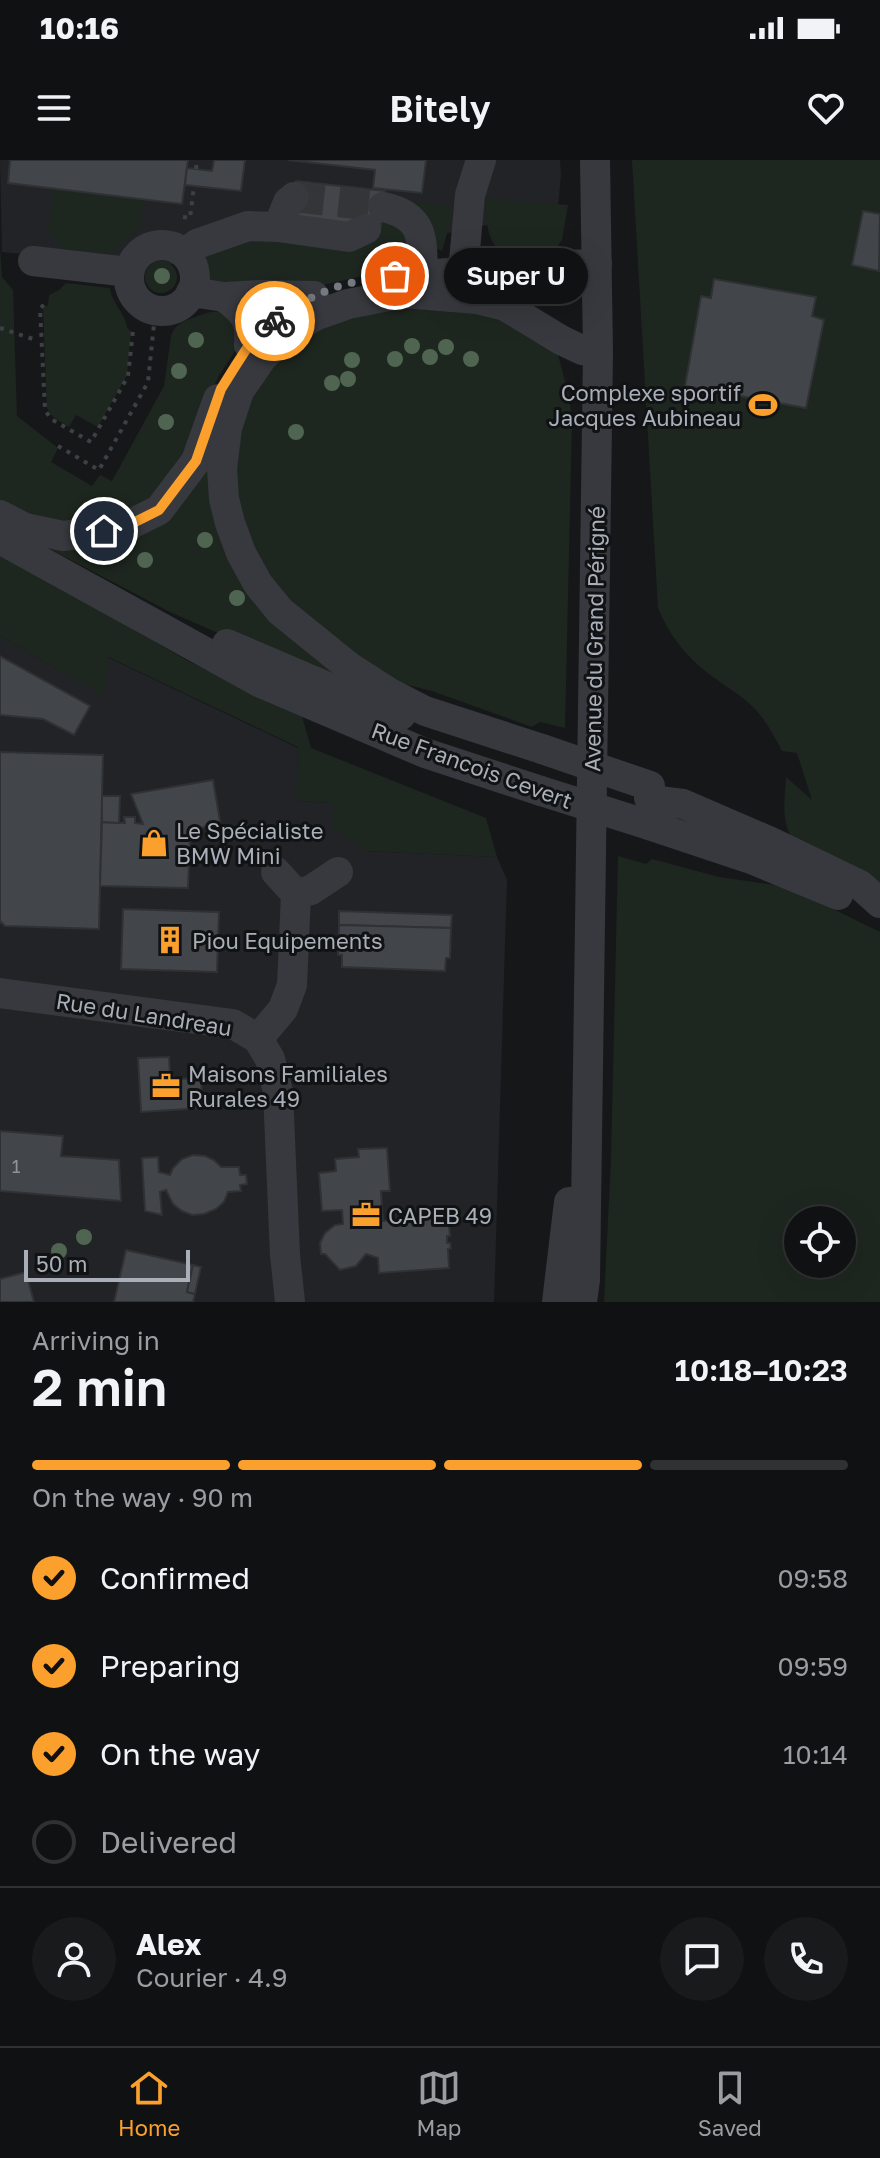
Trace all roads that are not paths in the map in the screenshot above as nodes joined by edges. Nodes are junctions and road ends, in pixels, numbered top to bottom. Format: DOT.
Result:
graph roads {
  1 [pos="481,160"];
  2 [pos="595,160"];
  3 [pos="294,197"];
  4 [pos="278,227"];
  5 [pos="185,253"];
  6 [pos="33,261"];
  7 [pos="597,264"];
  8 [pos="129,272"];
  9 [pos="463,272"];
  10 [pos="423,275"];
  11 [pos="191,292"];
  12 [pos="314,296"];
  13 [pos="224,297"];
  14 [pos="249,345"];
  15 [pos="598,352"];
  16 [pos="0,515"];
  17 [pos="0,539"];
  18 [pos="541,768"];
  19 [pos="649,803"];
  20 [pos="338,872"];
  21 [pos="880,903"];
  22 [pos="880,919"];
  23 [pos="0,993"];
  24 [pos="258,1039"];
  25 [pos="586,1118"];
  26 [pos="290,1302"];
  27 [pos="557,1302"];
  28 [pos="582,1302"];
  1 -- 9 [label="street"];
  2 -- 7 [label="street, Avenue du Grand Périgné"];
  3 -- 4 [label="street"];
  4 -- 5 [label="street"];
  4 -- 10 [label="street"];
  5 -- 8 [label="street"];
  5 -- 11 [label="street"];
  6 -- 8 [label="street"];
  7 -- 9 [label="street"];
  7 -- 15 [label="street, Avenue du Grand Périgné"];
  8 -- 11 [label="street"];
  9 -- 10 [label="street"];
  10 -- 12 [label="street"];
  11 -- 13 [label="street"];
  12 -- 13 [label="street"];
  12 -- 14 [label="street"];
  13 -- 14 [label="street"];
  14 -- 16 [label="street"];
  15 -- 18 [label="street"];
  15 -- 25 [label="street, Avenue du Grand Périgné"];
  17 -- 18 [label="street, Rue Francois Cevert"];
  18 -- 19 [label="street, bridge"];
  18 -- 19 [label="street, Rue Francois Cevert, bridge"];
  19 -- 21 [label="street"];
  19 -- 22 [label="street, Rue Francois Cevert"];
  20 -- 24 [label="street"];
  23 -- 24 [label="street, Rue du Landreau"];
  24 -- 26 [label="street, Rue du Landreau"];
  25 -- 27 [label="street, Avenue du Grand Périgné"];
  25 -- 28 [label="street, Avenue du Grand Périgné"];
}
